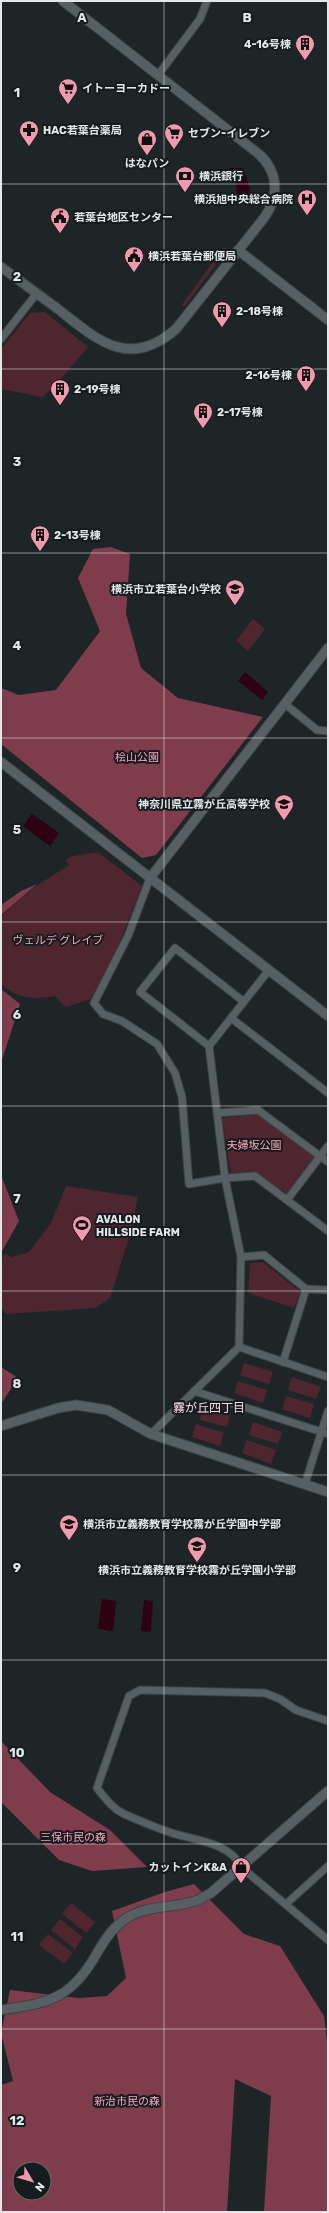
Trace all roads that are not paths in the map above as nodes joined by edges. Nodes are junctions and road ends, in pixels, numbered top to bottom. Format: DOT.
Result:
graph roads {
  1 [pos="63,1"];
  2 [pos="207,1"];
  3 [pos="158,76"];
  4 [pos="238,250"];
  5 [pos="1,267"];
  6 [pos="37,293"];
  7 [pos="328,320"];
  8 [pos="1,339"];
  9 [pos="328,648"];
  10 [pos="285,704"];
  11 [pos="328,732"];
  12 [pos="1,762"];
  13 [pos="150,878"];
  14 [pos="269,970"];
  15 [pos="243,1001"];
  16 [pos="328,1016"];
  17 [pos="231,1018"];
  18 [pos="209,1046"];
  19 [pos="328,1093"];
  20 [pos="217,1113"];
  21 [pos="328,1146"];
  22 [pos="320,1156"];
  23 [pos="328,1162"];
  24 [pos="225,1178"];
  25 [pos="287,1200"];
  26 [pos="328,1231"];
  27 [pos="241,1257"];
  28 [pos="306,1289"];
  29 [pos="328,1290"];
  30 [pos="239,1347"];
  31 [pos="283,1362"];
  32 [pos="328,1377"];
  33 [pos="194,1391"];
  34 [pos="328,1411"];
  35 [pos="1,1426"];
  36 [pos="325,1433"];
  37 [pos="151,1434"];
  38 [pos="305,1484"];
  39 [pos="328,1492"];
  40 [pos="328,1721"];
  41 [pos="328,1791"];
  42 [pos="328,1866"];
  43 [pos="241,1867"];
  44 [pos="286,1904"];
  45 [pos="328,1939"];
  46 [pos="1,2010"];
  1 -- 3 [label="street"];
  2 -- 3 [label="street"];
  3 -- 4 [label="street"];
  4 -- 6 [label="street"];
  4 -- 7 [label="street"];
  5 -- 6 [label="street"];
  6 -- 8 [label="street"];
  9 -- 10 [label="street"];
  10 -- 11 [label="street"];
  10 -- 13 [label="street"];
  12 -- 13 [label="street"];
  13 -- 14 [label="street"];
  13 -- 24 [label="street"];
  14 -- 15 [label="street"];
  14 -- 16 [label="street"];
  15 -- 17 [label="street"];
  15 -- 18 [label="street"];
  17 -- 18 [label="street"];
  17 -- 19 [label="street"];
  18 -- 20 [label="street"];
  20 -- 22 [label="street"];
  20 -- 24 [label="street"];
  21 -- 22 [label="street"];
  22 -- 23 [label="street"];
  22 -- 25 [label="street"];
  24 -- 25 [label="street"];
  24 -- 27 [label="street"];
  25 -- 26 [label="street"];
  27 -- 28 [label="street"];
  27 -- 30 [label="street"];
  28 -- 29 [label="street"];
  28 -- 31 [label="street"];
  30 -- 31 [label="street"];
  30 -- 33 [label="street"];
  31 -- 32 [label="street"];
  33 -- 36 [label="street"];
  33 -- 37 [label="street"];
  34 -- 36 [label="street"];
  35 -- 37 [label="street"];
  36 -- 38 [label="street"];
  37 -- 38 [label="street"];
  38 -- 39 [label="street"];
  40 -- 43 [label="street"];
  41 -- 43 [label="street"];
  42 -- 44 [label="street"];
  43 -- 44 [label="street"];
  43 -- 46 [label="street"];
  44 -- 45 [label="street"];
}
